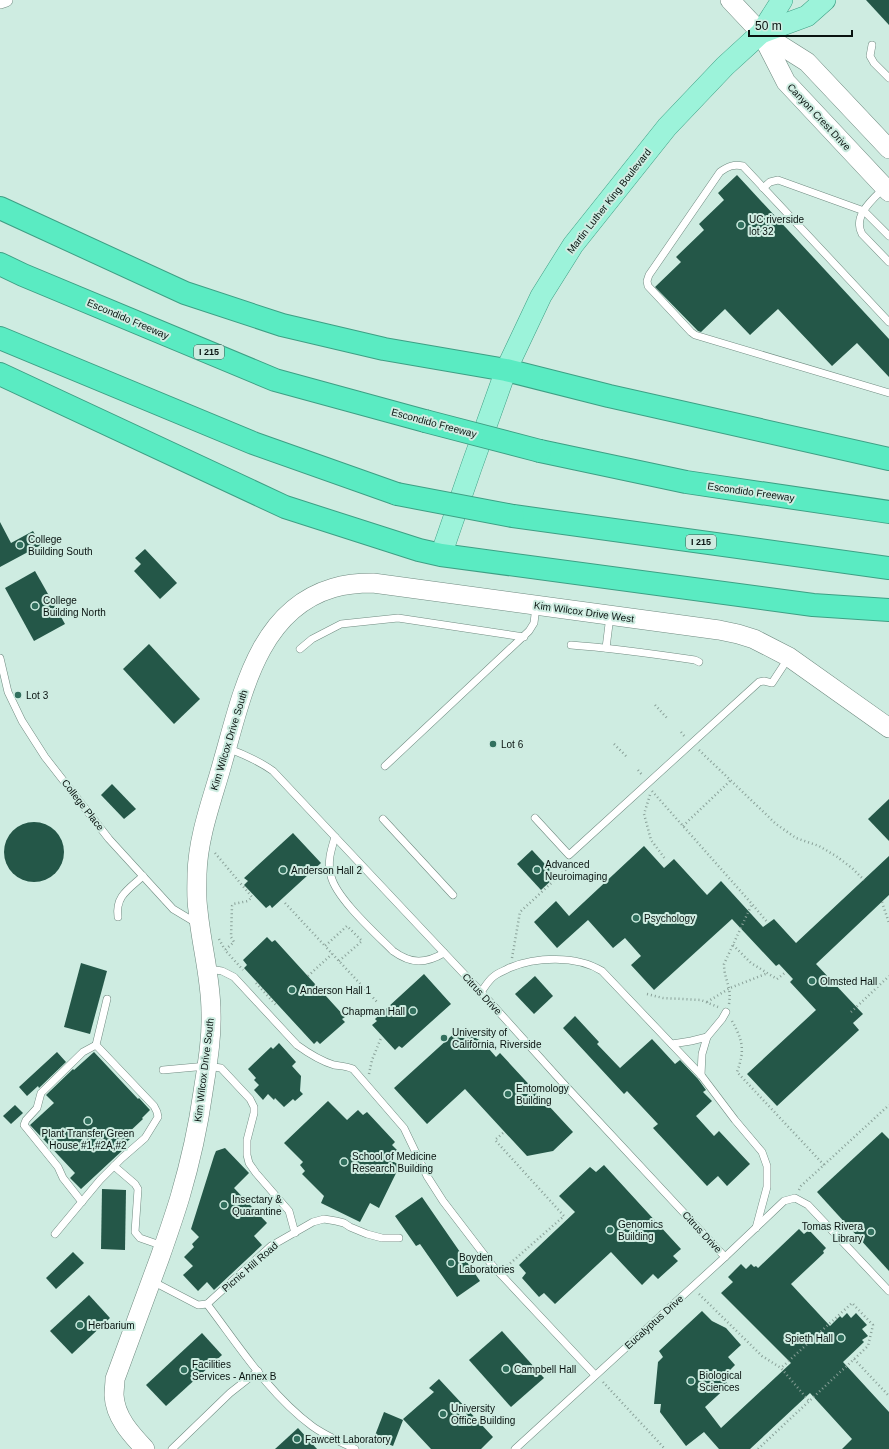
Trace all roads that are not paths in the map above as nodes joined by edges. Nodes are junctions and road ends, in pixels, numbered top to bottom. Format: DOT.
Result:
graph roads {
  1 [pos="6,0"];
  2 [pos="730,0"];
  3 [pos="782,0"];
  4 [pos="825,0"];
  5 [pos="0,2"];
  6 [pos="761,33"];
  7 [pos="872,45"];
  8 [pos="889,78"];
  9 [pos="889,149"];
  10 [pos="764,188"];
  11 [pos="887,190"];
  12 [pos="0,208"];
  13 [pos="864,211"];
  14 [pos="889,236"];
  15 [pos="889,262"];
  16 [pos="0,264"];
  17 [pos="889,322"];
  18 [pos="0,338"];
  19 [pos="506,370"];
  20 [pos="0,374"];
  21 [pos="889,393"];
  22 [pos="889,459"];
  23 [pos="889,512"];
  24 [pos="441,555"];
  25 [pos="889,568"];
  26 [pos="536,605"];
  27 [pos="889,610"];
  28 [pos="610,615"];
  29 [pos="268,636"];
  30 [pos="524,637"];
  31 [pos="571,645"];
  32 [pos="606,648"];
  33 [pos="300,649"];
  34 [pos="789,657"];
  35 [pos="0,658"];
  36 [pos="699,662"];
  37 [pos="881,720"];
  38 [pos="889,728"];
  39 [pos="227,748"];
  40 [pos="385,766"];
  41 [pos="535,818"];
  42 [pos="383,819"];
  43 [pos="335,837"];
  44 [pos="143,876"];
  45 [pos="453,895"];
  46 [pos="118,917"];
  47 [pos="201,926"];
  48 [pos="444,953"];
  49 [pos="207,969"];
  50 [pos="481,992"];
  51 [pos="107,999"];
  52 [pos="726,1012"];
  53 [pos="707,1037"];
  54 [pos="672,1044"];
  55 [pos="96,1045"];
  56 [pos="207,1066"];
  57 [pos="163,1070"];
  58 [pos="701,1075"];
  59 [pos="114,1166"];
  60 [pos="82,1202"];
  61 [pos="756,1228"];
  62 [pos="295,1233"];
  63 [pos="55,1234"];
  64 [pos="399,1238"];
  65 [pos="164,1246"];
  66 [pos="725,1257"];
  67 [pos="151,1280"];
  68 [pos="889,1291"];
  69 [pos="207,1304"];
  70 [pos="258,1371"];
  71 [pos="595,1375"];
  72 [pos="145,1449"];
  73 [pos="172,1449"];
  74 [pos="354,1449"];
  75 [pos="515,1449"];
  1 -- 5 [label="street"];
  2 -- 6 [label="street, Canyon Crest Drive"];
  3 -- 6 [label="main road, Martin Luther King Boulevard"];
  4 -- 6 [label="main road, Martin Luther King Boulevard"];
  6 -- 9 [label="street, Canyon Crest Drive"];
  6 -- 11 [label="street, Canyon Crest Drive"];
  6 -- 19 [label="main road, Martin Luther King Boulevard"];
  7 -- 8 [label="lane"];
  10 -- 13 [label="lane"];
  10 -- 17 [label="lane"];
  10 -- 21 [label="lane"];
  11 -- 13 [label="lane"];
  12 -- 19 [label="highway"];
  13 -- 14 [label="lane"];
  13 -- 15 [label="lane"];
  16 -- 23 [label="highway, Escondido Freeway / I 215, bridge"];
  18 -- 25 [label="highway, I 215, bridge"];
  19 -- 22 [label="highway"];
  19 -- 24 [label="main road, Martin Luther King Boulevard"];
  20 -- 24 [label="highway"];
  24 -- 27 [label="highway"];
  26 -- 28 [label="street, Kim Wilcox Drive West"];
  26 -- 29 [label="street, Kim Wilcox Drive West"];
  26 -- 30 [label="lane"];
  28 -- 32 [label="lane"];
  28 -- 34 [label="street, Kim Wilcox Drive West"];
  29 -- 39 [label="street, Kim Wilcox Drive South"];
  30 -- 33 [label="lane"];
  30 -- 40 [label="lane"];
  31 -- 32 [label="lane"];
  32 -- 36 [label="lane"];
  34 -- 37 [label="street, Kim Wilcox Drive West"];
  34 -- 41 [label="lane"];
  35 -- 44 [label="lane, College Place"];
  37 -- 38 [label="street, Kim Wilcox Drive West"];
  39 -- 43 [label="lane, Citrus Drive"];
  39 -- 47 [label="street, Kim Wilcox Drive South"];
  42 -- 45 [label="lane"];
  43 -- 48 [label="lane, Citrus Drive"];
  43 -- 48 [label="lane"];
  44 -- 46 [label="lane"];
  44 -- 47 [label="lane, College Place"];
  47 -- 49 [label="street, Kim Wilcox Drive South"];
  48 -- 50 [label="lane, Citrus Drive"];
  49 -- 56 [label="street, Kim Wilcox Drive South"];
  49 -- 71 [label="lane"];
  50 -- 54 [label="lane"];
  50 -- 66 [label="lane, Citrus Drive"];
  51 -- 55 [label="lane"];
  52 -- 53 [label="lane"];
  53 -- 54 [label="lane"];
  53 -- 58 [label="lane"];
  54 -- 58 [label="lane"];
  55 -- 59 [label="lane"];
  55 -- 60 [label="lane"];
  56 -- 57 [label="lane"];
  56 -- 62 [label="lane"];
  56 -- 65 [label="street, Kim Wilcox Drive South"];
  58 -- 61 [label="lane"];
  59 -- 60 [label="lane"];
  59 -- 65 [label="lane"];
  60 -- 63 [label="lane"];
  61 -- 66 [label="lane, Eucalyptus Drive"];
  61 -- 68 [label="lane, Eucalyptus Drive"];
  62 -- 64 [label="lane, Picnic Hill Road"];
  62 -- 69 [label="lane, Picnic Hill Road"];
  65 -- 67 [label="street, Kim Wilcox Drive South"];
  66 -- 71 [label="lane, Eucalyptus Drive"];
  67 -- 69 [label="lane"];
  67 -- 72 [label="street, Kim Wilcox Drive South"];
  69 -- 70 [label="lane"];
  70 -- 73 [label="lane"];
  70 -- 74 [label="lane"];
  71 -- 75 [label="lane, Eucalyptus Drive"];
}
